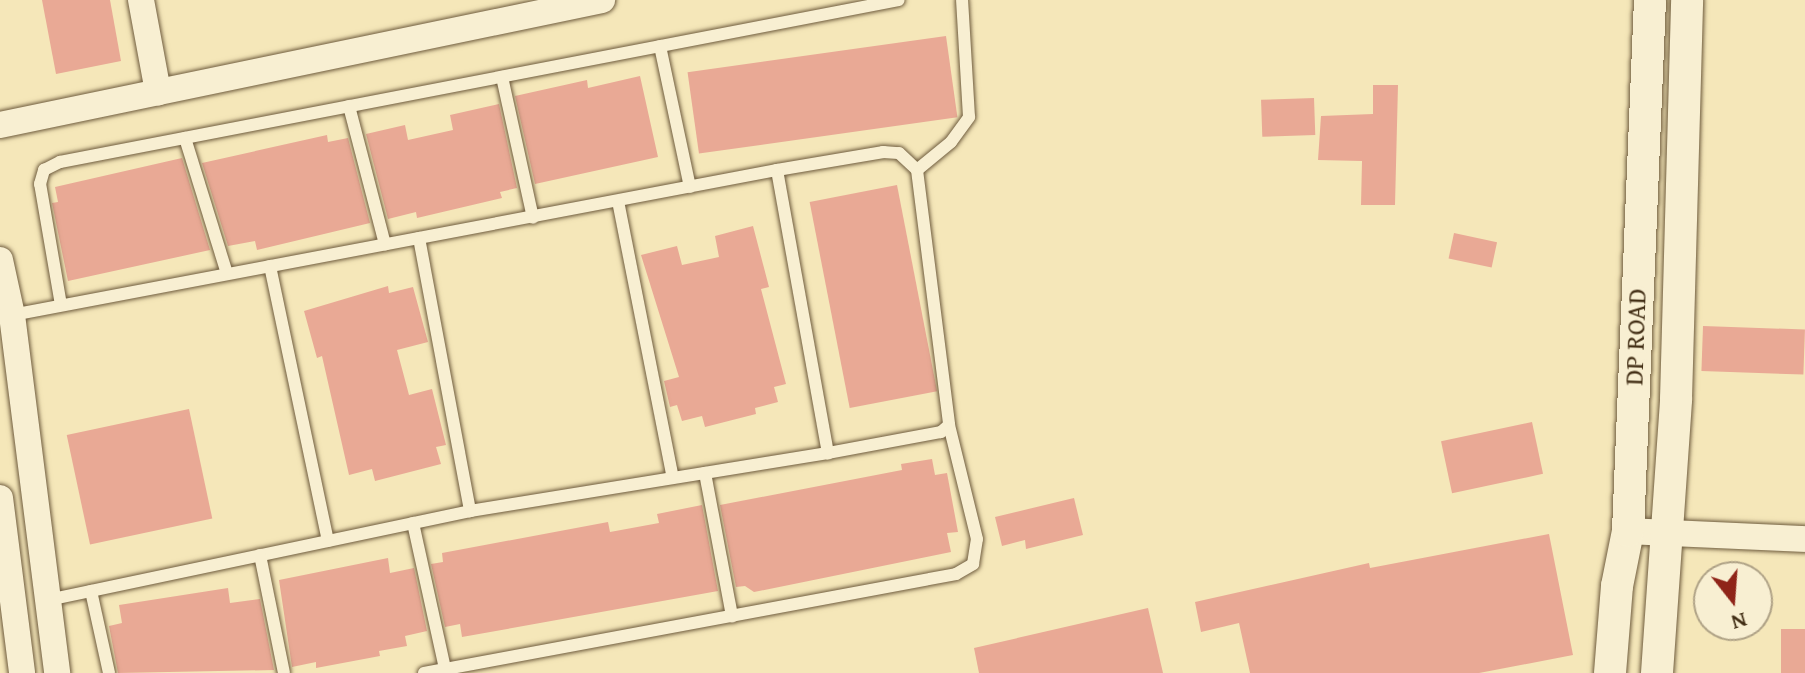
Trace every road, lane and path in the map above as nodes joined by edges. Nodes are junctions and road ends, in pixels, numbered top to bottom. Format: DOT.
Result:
graph roads {
  1 [pos="141,0"];
  2 [pos="602,0"];
  3 [pos="899,0"];
  4 [pos="962,0"];
  5 [pos="1650,0"];
  6 [pos="1687,0"];
  7 [pos="509,9"];
  8 [pos="660,46"];
  9 [pos="1685,74"];
  10 [pos="502,77"];
  11 [pos="1645,78"];
  12 [pos="158,92"];
  13 [pos="349,106"];
  14 [pos="0,125"];
  15 [pos="185,138"];
  16 [pos="777,170"];
  17 [pos="917,170"];
  18 [pos="690,187"];
  19 [pos="618,201"];
  20 [pos="533,218"];
  21 [pos="419,238"];
  22 [pos="385,244"];
  23 [pos="0,260"];
  24 [pos="270,266"];
  25 [pos="227,274"];
  26 [pos="61,305"];
  27 [pos="12,315"];
  28 [pos="949,425"];
  29 [pos="828,453"];
  30 [pos="705,473"];
  31 [pos="673,478"];
  32 [pos="0,498"];
  33 [pos="470,511"];
  34 [pos="413,523"];
  35 [pos="1628,531"];
  36 [pos="1667,537"];
  37 [pos="1805,539"];
  38 [pos="328,541"];
  39 [pos="260,555"];
  40 [pos="91,591"];
  41 [pos="47,600"];
  42 [pos="732,616"];
  43 [pos="445,669"];
  44 [pos="22,673"];
  45 [pos="57,673"];
  46 [pos="109,673"];
  47 [pos="284,673"];
  48 [pos="424,673"];
  49 [pos="1607,673"];
  50 [pos="1657,673"];
  1 -- 12 [label="street"];
  2 -- 7 [label="street"];
  3 -- 8 [label="lane"];
  4 -- 17 [label="lane"];
  5 -- 11 [label="street, DP ROAD"];
  6 -- 9 [label="street, DP ROAD"];
  7 -- 12 [label="street"];
  8 -- 10 [label="lane"];
  8 -- 18 [label="lane"];
  9 -- 11 [label="street"];
  9 -- 36 [label="street, DP ROAD"];
  10 -- 13 [label="lane"];
  10 -- 20 [label="lane"];
  11 -- 35 [label="street, DP ROAD"];
  12 -- 14 [label="street"];
  13 -- 15 [label="lane"];
  13 -- 22 [label="lane"];
  15 -- 25 [label="lane"];
  15 -- 26 [label="lane"];
  16 -- 17 [label="lane"];
  16 -- 18 [label="lane"];
  16 -- 29 [label="lane"];
  17 -- 28 [label="lane"];
  18 -- 19 [label="lane"];
  19 -- 20 [label="lane"];
  19 -- 31 [label="lane"];
  20 -- 21 [label="lane"];
  21 -- 22 [label="lane"];
  21 -- 33 [label="lane"];
  22 -- 24 [label="lane"];
  23 -- 27 [label="street"];
  24 -- 25 [label="lane"];
  24 -- 38 [label="lane"];
  25 -- 26 [label="lane"];
  26 -- 27 [label="lane"];
  27 -- 41 [label="street"];
  28 -- 29 [label="lane"];
  28 -- 42 [label="lane"];
  29 -- 30 [label="lane"];
  30 -- 31 [label="lane"];
  30 -- 42 [label="lane"];
  31 -- 33 [label="lane"];
  32 -- 44 [label="street"];
  33 -- 34 [label="lane"];
  34 -- 38 [label="lane"];
  34 -- 43 [label="lane"];
  35 -- 36 [label="street"];
  35 -- 49 [label="street, DP ROAD"];
  36 -- 37 [label="street"];
  36 -- 50 [label="street, DP ROAD"];
  38 -- 39 [label="lane"];
  39 -- 40 [label="lane"];
  39 -- 47 [label="lane"];
  40 -- 41 [label="lane"];
  40 -- 46 [label="lane"];
  41 -- 45 [label="street"];
  42 -- 43 [label="lane"];
  43 -- 48 [label="lane"];
}
